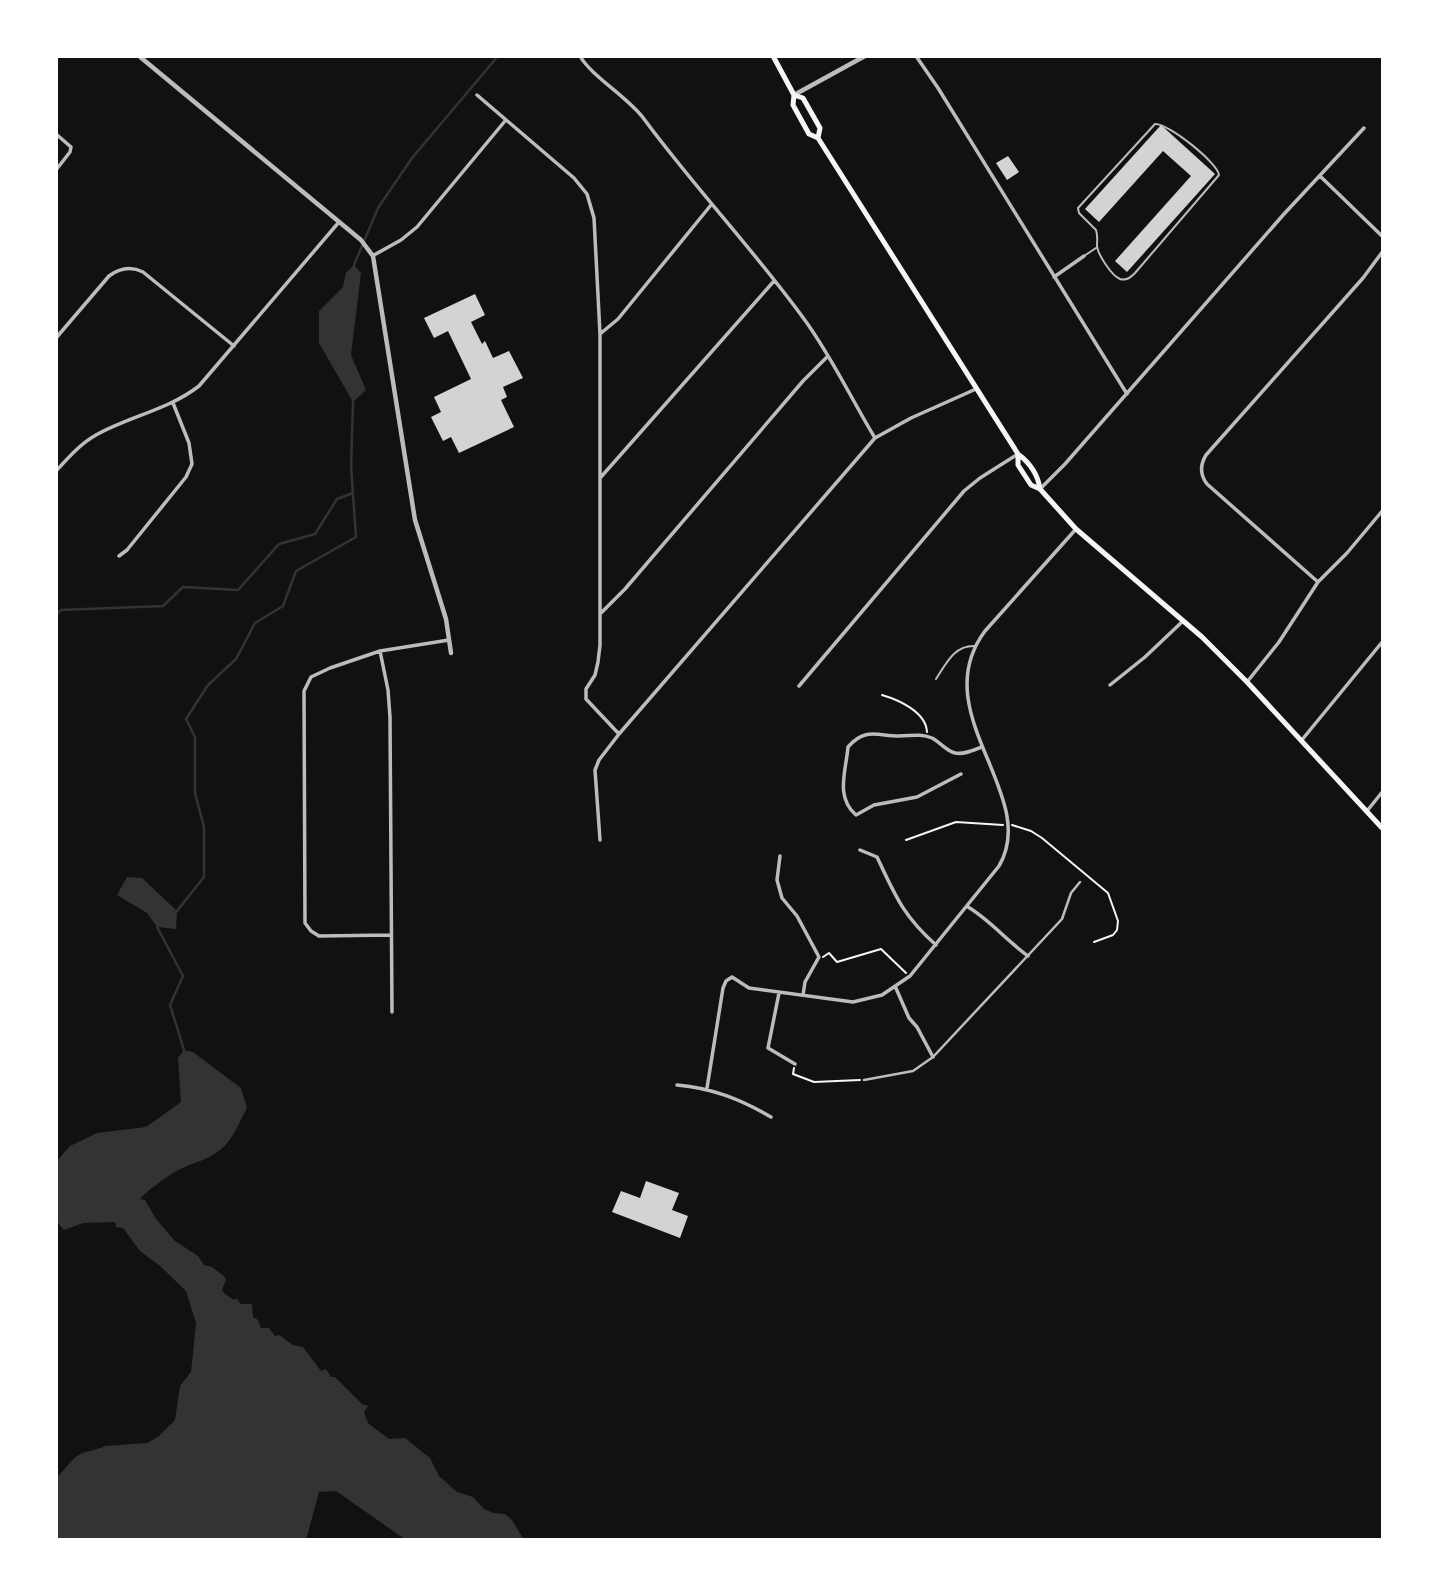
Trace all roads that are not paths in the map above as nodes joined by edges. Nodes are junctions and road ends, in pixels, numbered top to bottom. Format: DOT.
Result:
graph roads {
  1 [pos="139,56"];
  2 [pos="580,56"];
  3 [pos="773,56"];
  4 [pos="865,56"];
  5 [pos="916,56"];
  6 [pos="477,95"];
  7 [pos="794,95"];
  8 [pos="505,121"];
  9 [pos="1364,128"];
  10 [pos="56,134"];
  11 [pos="818,138"];
  12 [pos="56,170"];
  13 [pos="1320,176"];
  14 [pos="710,205"];
  15 [pos="339,222"];
  16 [pos="1383,237"];
  17 [pos="1097,247"];
  18 [pos="1383,251"];
  19 [pos="373,256"];
  20 [pos="1084,256"];
  21 [pos="1054,277"];
  22 [pos="774,281"];
  23 [pos="600,334"];
  24 [pos="56,338"];
  25 [pos="234,346"];
  26 [pos="827,357"];
  27 [pos="978,388"];
  28 [pos="1127,394"];
  29 [pos="173,403"];
  30 [pos="875,438"];
  31 [pos="1018,454"];
  32 [pos="56,471"];
  33 [pos="599,478"];
  34 [pos="1040,489"];
  35 [pos="1383,510"];
  36 [pos="1076,529"];
  37 [pos="119,556"];
  38 [pos="1318,582"];
  39 [pos="600,614"];
  40 [pos="1183,621"];
  41 [pos="449,640"];
  42 [pos="1383,641"];
  43 [pos="976,647"];
  44 [pos="380,651"];
  45 [pos="451,653"];
  46 [pos="936,679"];
  47 [pos="1247,682"];
  48 [pos="799,685"];
  49 [pos="1110,685"];
  50 [pos="619,734"];
  51 [pos="1301,741"];
  52 [pos="982,747"];
  53 [pos="961,774"];
  54 [pos="1383,791"];
  55 [pos="1367,811"];
  56 [pos="1383,829"];
  57 [pos="600,840"];
  58 [pos="860,850"];
  59 [pos="780,856"];
  60 [pos="1080,882"];
  61 [pos="968,907"];
  62 [pos="391,935"];
  63 [pos="936,945"];
  64 [pos="1028,956"];
  65 [pos="895,986"];
  66 [pos="779,993"];
  67 [pos="803,995"];
  68 [pos="392,1012"];
  69 [pos="933,1057"];
  70 [pos="795,1064"];
  71 [pos="864,1080"];
  72 [pos="677,1085"];
  73 [pos="707,1088"];
  74 [pos="771,1116"];
  1 -- 15 [label="street"];
  2 -- 14 [label="street"];
  3 -- 7 [label="main road"];
  4 -- 7 [label="street"];
  5 -- 21 [label="street"];
  6 -- 8 [label="street"];
  7 -- 11 [label="main road"];
  7 -- 11 [label="main road"];
  8 -- 19 [label="street"];
  8 -- 23 [label="street"];
  9 -- 13 [label="street"];
  10 -- 12 [label="street"];
  11 -- 27 [label="main road"];
  13 -- 16 [label="street"];
  13 -- 28 [label="street"];
  14 -- 22 [label="street"];
  14 -- 23 [label="street"];
  15 -- 19 [label="street"];
  15 -- 25 [label="street"];
  17 -- 17 [label="lane"];
  17 -- 20 [label="lane"];
  18 -- 38 [label="street"];
  19 -- 41 [label="street"];
  20 -- 21 [label="street"];
  21 -- 28 [label="street"];
  22 -- 26 [label="street"];
  22 -- 33 [label="street"];
  23 -- 33 [label="street"];
  24 -- 25 [label="street"];
  25 -- 29 [label="street"];
  26 -- 30 [label="street"];
  26 -- 39 [label="street"];
  27 -- 30 [label="street"];
  27 -- 31 [label="main road"];
  28 -- 34 [label="street"];
  29 -- 32 [label="street"];
  29 -- 37 [label="street"];
  30 -- 50 [label="street"];
  31 -- 34 [label="main road"];
  31 -- 34 [label="main road"];
  31 -- 48 [label="street"];
  33 -- 39 [label="street"];
  34 -- 36 [label="main road"];
  35 -- 38 [label="street"];
  36 -- 40 [label="main road"];
  36 -- 43 [label="street"];
  38 -- 47 [label="street"];
  39 -- 50 [label="street"];
  40 -- 47 [label="main road"];
  40 -- 49 [label="street"];
  41 -- 44 [label="street"];
  41 -- 45 [label="street"];
  42 -- 51 [label="street"];
  43 -- 46 [label="lane"];
  43 -- 52 [label="street"];
  44 -- 62 [label="street"];
  44 -- 62 [label="street"];
  47 -- 51 [label="main road"];
  50 -- 57 [label="street"];
  51 -- 55 [label="main road"];
  52 -- 53 [label="street"];
  52 -- 61 [label="street"];
  54 -- 55 [label="street"];
  55 -- 56 [label="main road"];
  58 -- 63 [label="street"];
  59 -- 67 [label="street"];
  60 -- 64 [label="street"];
  61 -- 63 [label="street"];
  61 -- 64 [label="street"];
  62 -- 68 [label="street"];
  63 -- 65 [label="street"];
  64 -- 69 [label="street"];
  65 -- 67 [label="street"];
  65 -- 69 [label="street"];
  66 -- 67 [label="street"];
  66 -- 70 [label="street"];
  66 -- 73 [label="street"];
  69 -- 71 [label="street"];
  72 -- 73 [label="street"];
  73 -- 74 [label="street"];
}
